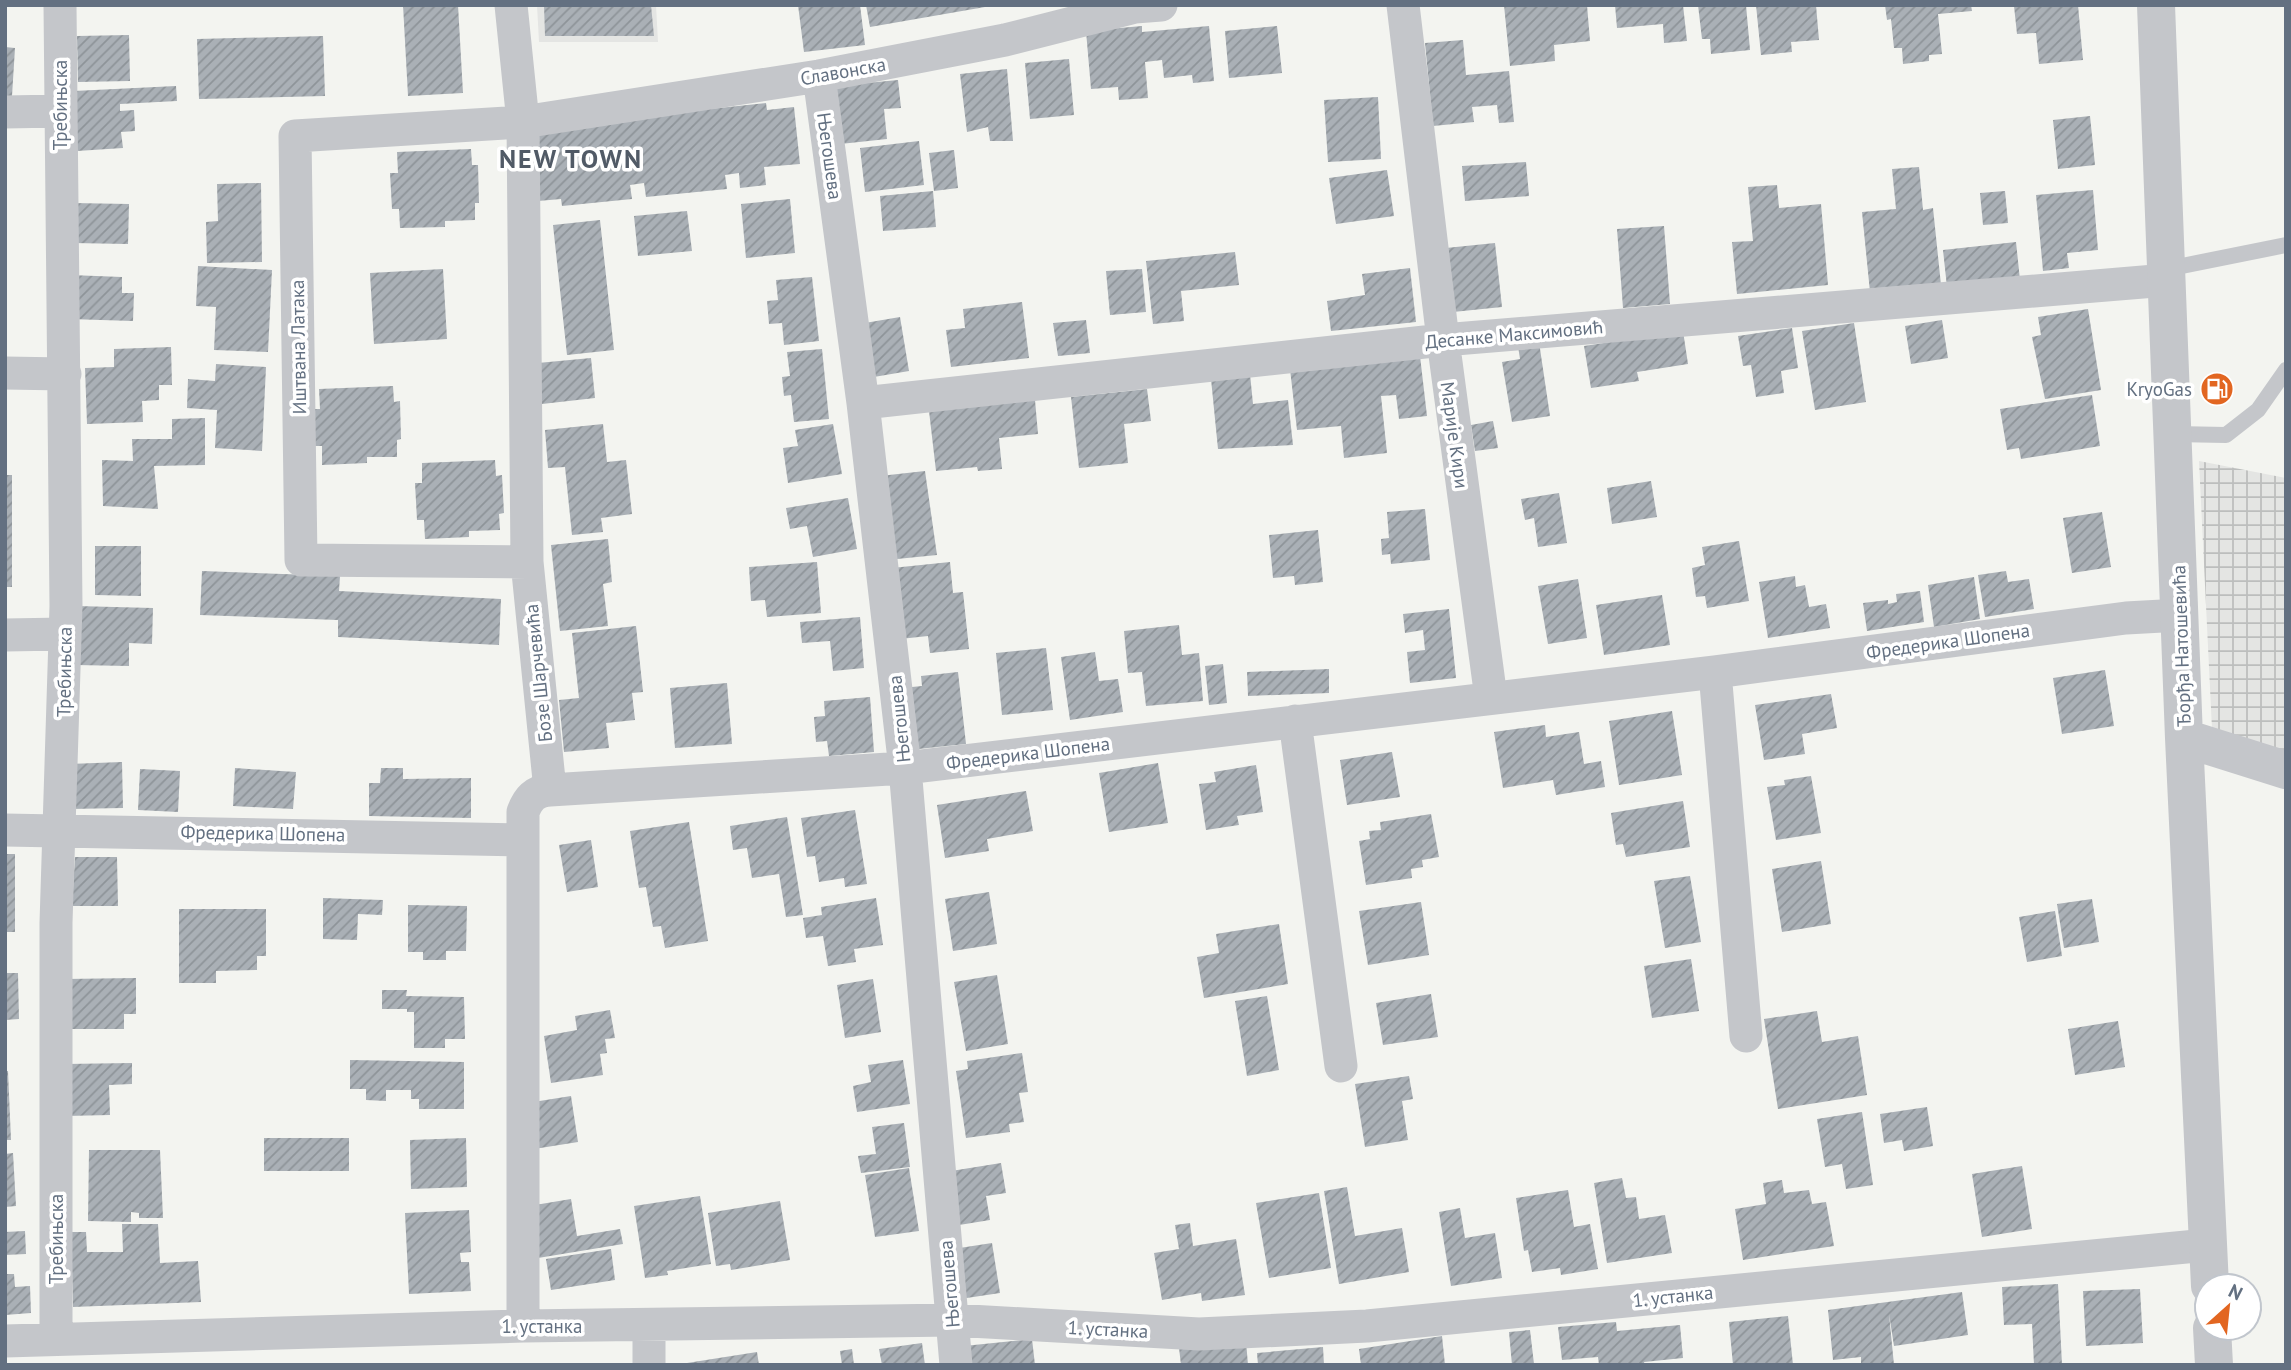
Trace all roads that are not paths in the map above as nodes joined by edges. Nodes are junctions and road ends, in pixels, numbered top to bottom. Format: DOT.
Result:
graph roads {
  1 [pos="60,5"];
  2 [pos="511,5"];
  3 [pos="1161,5"];
  4 [pos="1403,5"];
  5 [pos="2156,5"];
  6 [pos="819,76"];
  7 [pos="60,111"];
  8 [pos="5,113"];
  9 [pos="523,122"];
  10 [pos="2286,245"];
  11 [pos="2167,274"];
  12 [pos="1443,340"];
  13 [pos="2286,370"];
  14 [pos="5,373"];
  15 [pos="65,374"];
  16 [pos="863,403"];
  17 [pos="2174,434"];
  18 [pos="527,562"];
  19 [pos="2181,615"];
  20 [pos="64,634"];
  21 [pos="5,635"];
  22 [pos="1715,672"];
  23 [pos="1491,698"];
  24 [pos="1295,722"];
  25 [pos="2184,738"];
  26 [pos="905,768"];
  27 [pos="2286,771"];
  28 [pos="550,790"];
  29 [pos="60,829"];
  30 [pos="5,830"];
  31 [pos="521,840"];
  32 [pos="1746,1036"];
  33 [pos="1341,1066"];
  34 [pos="2207,1245"];
  35 [pos="2209,1272"];
  36 [pos="952,1320"];
  37 [pos="523,1326"];
  38 [pos="649,1326"];
  39 [pos="56,1339"];
  40 [pos="5,1341"];
  41 [pos="2213,1342"];
  42 [pos="649,1365"];
  43 [pos="956,1365"];
  44 [pos="2214,1365"];
  1 -- 7 [label="street, Требињска"];
  2 -- 9 [label="street, Бозе Шарчевића"];
  3 -- 6 [label="street, Славонска"];
  4 -- 12 [label="street, Марије Кири"];
  5 -- 11 [label="street, Ђорђа Натошевића"];
  6 -- 9 [label="street, Славонска"];
  6 -- 16 [label="street, Његошева"];
  7 -- 8 [label="street"];
  7 -- 15 [label="street, Требињска"];
  9 -- 18 [label="street, Бозе Шарчевића"];
  9 -- 18 [label="street, Иштвана Латака"];
  10 -- 11 [label="lane"];
  11 -- 12 [label="street, Десанке Максимовић"];
  11 -- 17 [label="street, Ђорђа Натошевића"];
  12 -- 16 [label="street, Десанке Максимовић"];
  12 -- 23 [label="street, Марије Кири"];
  13 -- 17 [label="lane"];
  14 -- 15 [label="street"];
  15 -- 20 [label="street, Требињска"];
  16 -- 26 [label="street, Његошева"];
  17 -- 19 [label="street, Ђорђа Натошевића"];
  18 -- 28 [label="street, Бозе Шарчевића"];
  19 -- 22 [label="street, Фредерика Шопена"];
  19 -- 25 [label="street, Ђорђа Натошевића"];
  20 -- 21 [label="street"];
  20 -- 29 [label="street, Требињска"];
  22 -- 23 [label="street, Фредерика Шопена"];
  22 -- 32 [label="street"];
  23 -- 24 [label="street, Фредерика Шопена"];
  24 -- 26 [label="street, Фредерика Шопена"];
  24 -- 33 [label="street"];
  25 -- 27 [label="street"];
  25 -- 34 [label="street, Ђорђа Натошевића"];
  26 -- 28 [label="street, Фредерика Шопена"];
  26 -- 36 [label="street, Његошева"];
  28 -- 31 [label="street"];
  29 -- 30 [label="street, Фредерика Шопена"];
  29 -- 31 [label="street, Фредерика Шопена"];
  29 -- 39 [label="street, Требињска"];
  31 -- 37 [label="street"];
  34 -- 35 [label="street, Ђорђа Натошевића"];
  34 -- 36 [label="street, 1. устанка"];
  36 -- 38 [label="street, 1. устанка"];
  36 -- 43 [label="street, Његошева"];
  37 -- 38 [label="street, 1. устанка"];
  37 -- 39 [label="street, 1. устанка"];
  38 -- 42 [label="street"];
  39 -- 40 [label="street, 1. устанка"];
  41 -- 44 [label="street"];
}
